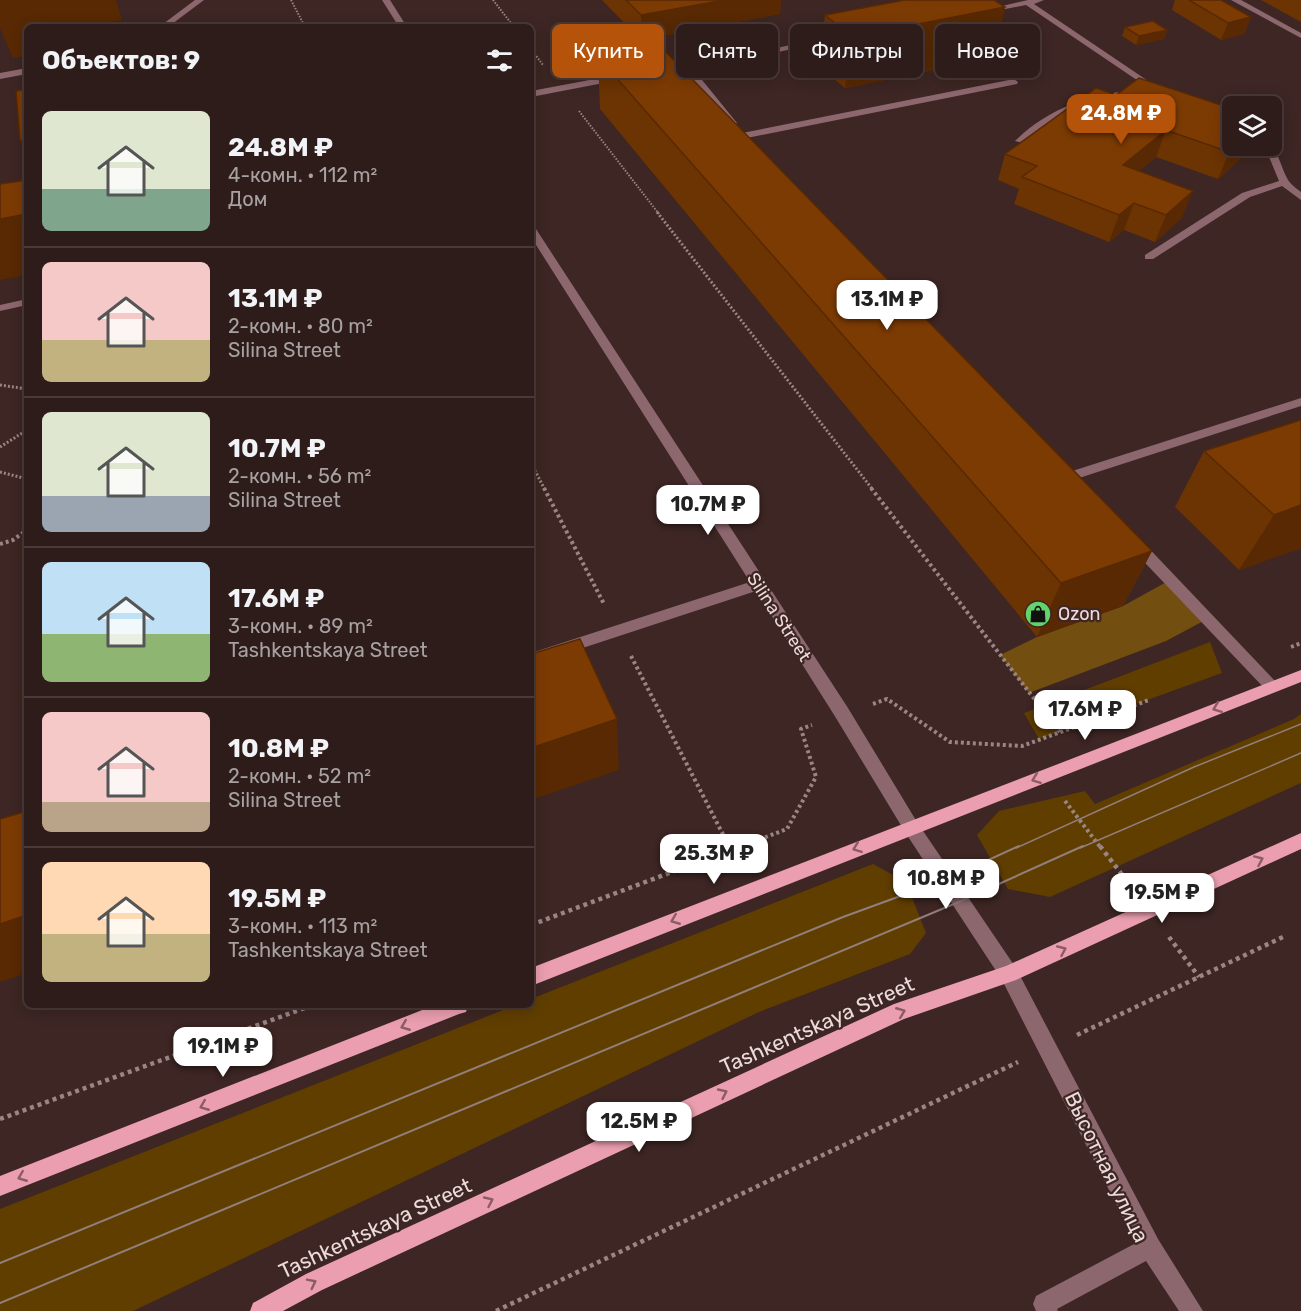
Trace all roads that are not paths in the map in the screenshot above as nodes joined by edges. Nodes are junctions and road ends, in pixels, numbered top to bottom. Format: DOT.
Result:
graph roads {
  1 [pos="200,0"];
  2 [pos="386,0"];
  3 [pos="1040,0"];
  4 [pos="1235,0"];
  5 [pos="1029,4"];
  6 [pos="971,14"];
  7 [pos="168,24"];
  8 [pos="401,24"];
  9 [pos="1301,36"];
  10 [pos="676,70"];
  11 [pos="667,71"];
  12 [pos="24,72"];
  13 [pos="0,76"];
  14 [pos="614,78"];
  15 [pos="696,78"];
  16 [pos="1014,82"];
  17 [pos="1160,92"];
  18 [pos="534,93"];
  19 [pos="1171,96"];
  20 [pos="1020,141"];
  21 [pos="1273,156"];
  22 [pos="1284,182"];
  23 [pos="1301,197"];
  24 [pos="534,234"];
  25 [pos="1149,256"];
  26 [pos="24,303"];
  27 [pos="0,308"];
  28 [pos="1301,402"];
  29 [pos="1071,476"];
  30 [pos="1129,537"];
  31 [pos="757,585"];
  32 [pos="534,657"];
  33 [pos="1301,676"];
  34 [pos="1272,687"];
  35 [pos="911,827"];
  36 [pos="1301,841"];
  37 [pos="1009,974"];
  38 [pos="534,976"];
  39 [pos="451,1008"];
  40 [pos="0,1186"];
  41 [pos="1150,1247"];
  42 [pos="261,1311"];
  43 [pos="1047,1311"];
  44 [pos="1192,1311"];
  1 -- 7 [label="street"];
  2 -- 8 [label="street"];
  3 -- 5 [label="street"];
  4 -- 9 [label="street"];
  5 -- 6 [label="street"];
  5 -- 17 [label="street"];
  10 -- 11 [label="street"];
  12 -- 13 [label="street"];
  14 -- 18 [label="street"];
  15 -- 16 [label="street"];
  17 -- 19 [label="street"];
  17 -- 20 [label="street"];
  21 -- 22 [label="street"];
  22 -- 23 [label="street"];
  22 -- 25 [label="street"];
  24 -- 31 [label="street, Silina Street"];
  26 -- 27 [label="street"];
  28 -- 29 [label="street"];
  30 -- 34 [label="street"];
  31 -- 32 [label="street"];
  31 -- 35 [label="street, Silina Street"];
  33 -- 34 [label="main road"];
  34 -- 35 [label="main road, one-way"];
  35 -- 37 [label="street, Silina Street"];
  35 -- 38 [label="main road, one-way"];
  37 -- 36 [label="main road, Tashkentskaya Street, one-way"];
  37 -- 41 [label="street, Высотная улица"];
  42 -- 37 [label="main road, Tashkentskaya Street, one-way"];
  39 -- 40 [label="main road, one-way"];
  41 -- 43 [label="street, Высотная улица"];
  41 -- 44 [label="street"];
}
